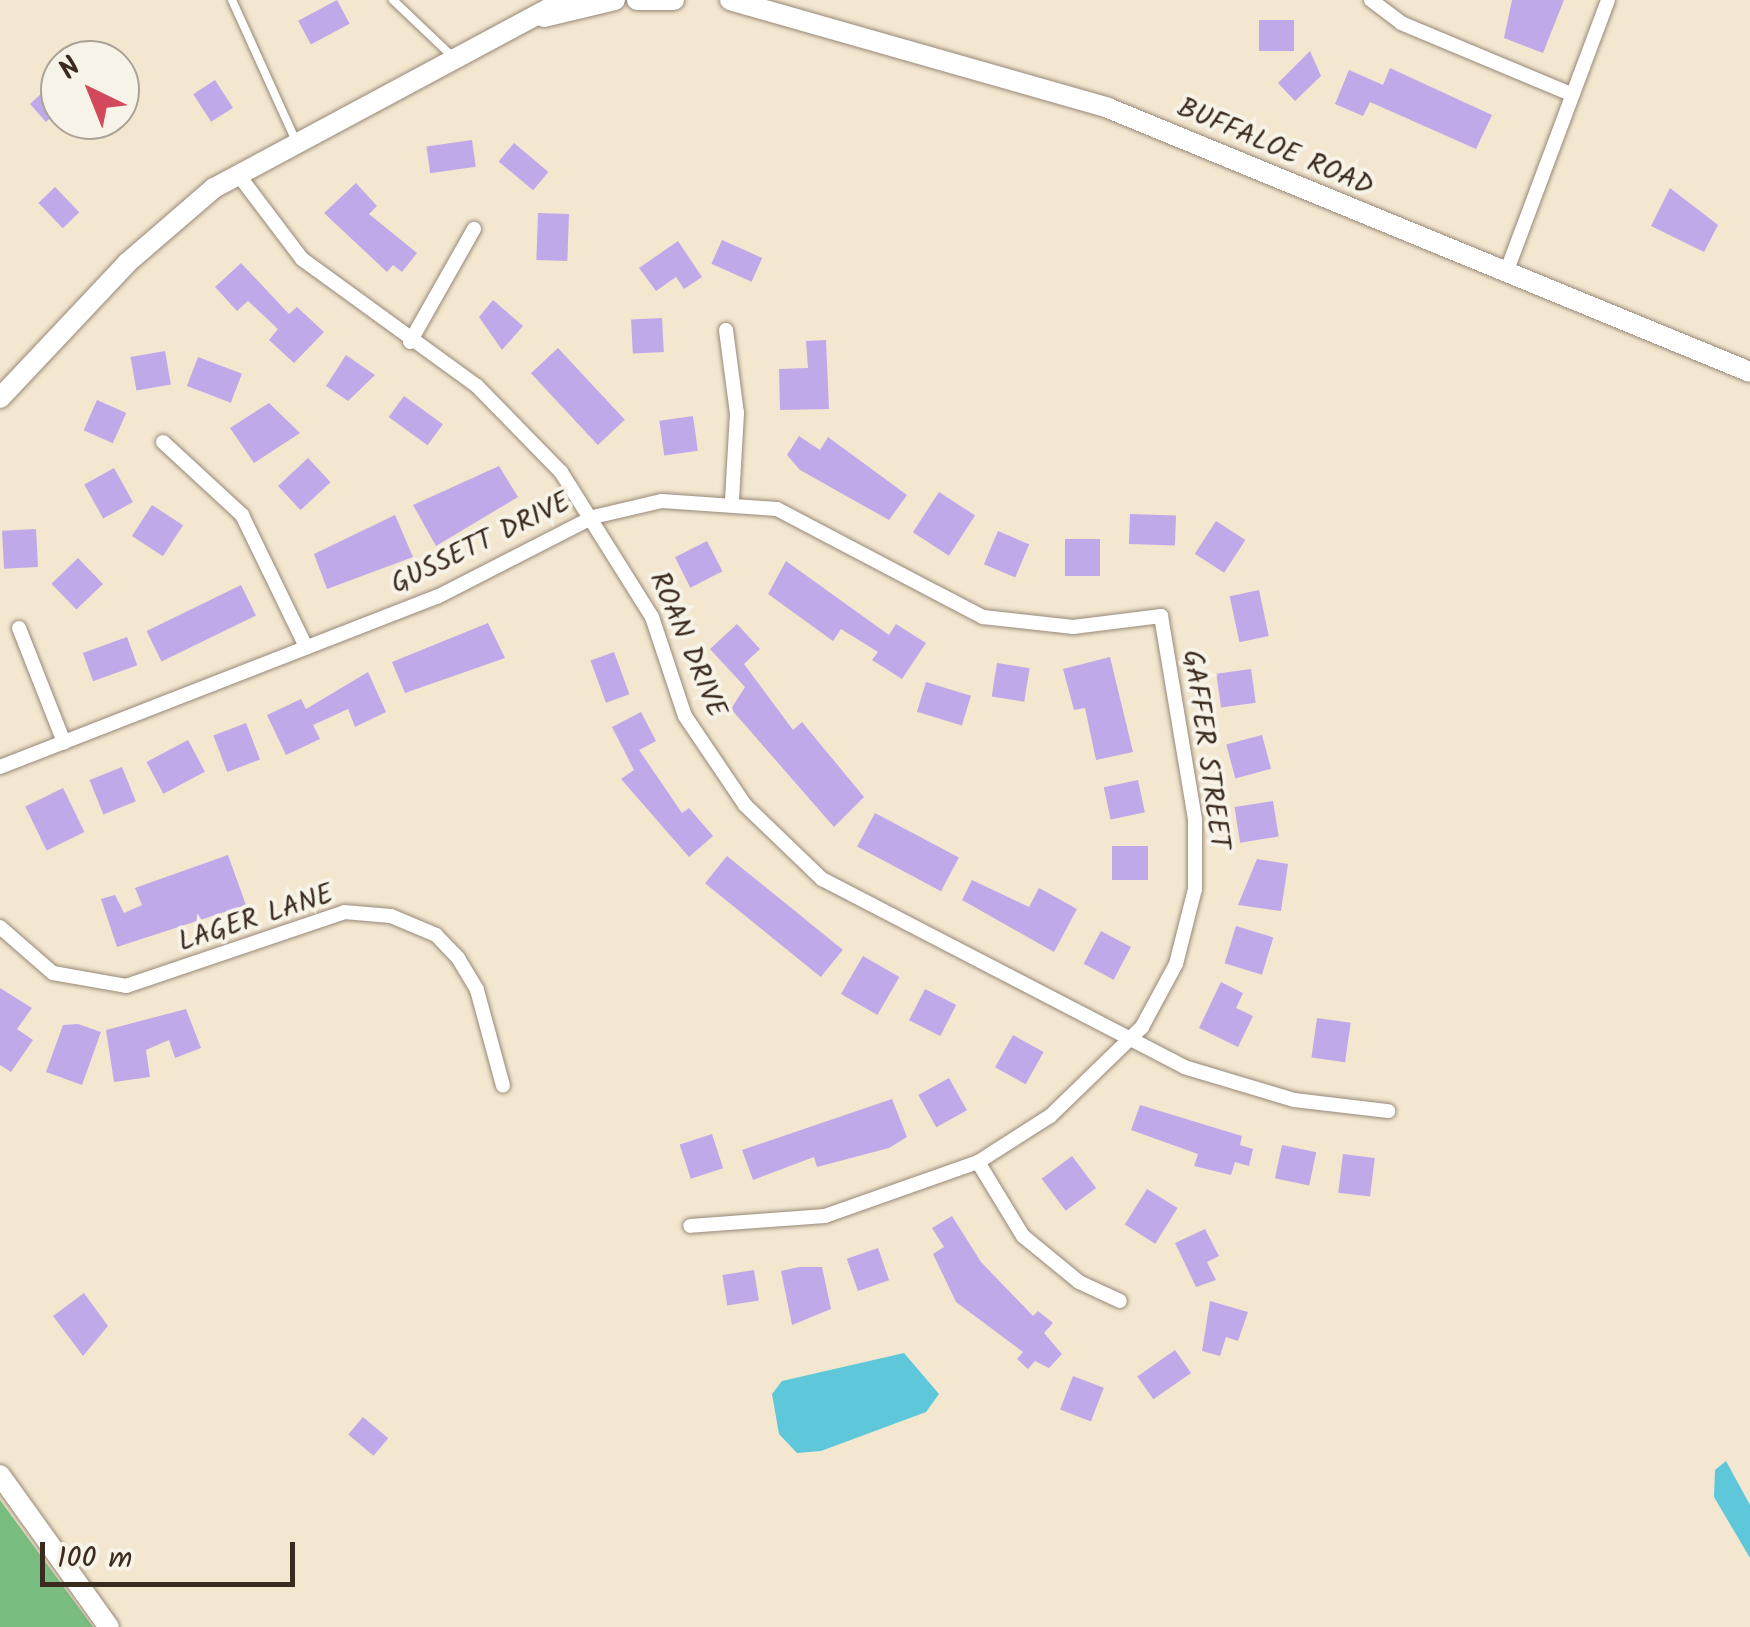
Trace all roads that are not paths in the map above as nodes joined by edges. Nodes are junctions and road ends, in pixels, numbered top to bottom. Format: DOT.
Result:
graph roads {
  1 [pos="232,0"];
  2 [pos="393,0"];
  3 [pos="564,0"];
  4 [pos="615,0"];
  5 [pos="637,0"];
  6 [pos="674,0"];
  7 [pos="730,0"];
  8 [pos="1370,0"];
  9 [pos="1608,0"];
  10 [pos="766,2"];
  11 [pos="542,18"];
  12 [pos="454,58"];
  13 [pos="1573,95"];
  14 [pos="295,139"];
  15 [pos="237,173"];
  16 [pos="474,229"];
  17 [pos="1506,273"];
  18 [pos="726,330"];
  19 [pos="410,342"];
  20 [pos="1750,372"];
  21 [pos="0,398"];
  22 [pos="163,442"];
  23 [pos="732,499"];
  24 [pos="593,517"];
  25 [pos="1161,616"];
  26 [pos="20,628"];
  27 [pos="306,647"];
  28 [pos="64,742"];
  29 [pos="0,767"];
  30 [pos="0,927"];
  31 [pos="1129,1041"];
  32 [pos="503,1086"];
  33 [pos="1388,1111"];
  34 [pos="978,1162"];
  35 [pos="690,1226"];
  36 [pos="1120,1301"];
  37 [pos="0,1476"];
  38 [pos="110,1627"];
  1 -- 14 [label="lane"];
  2 -- 12 [label="lane"];
  3 -- 11 [label="street"];
  4 -- 11 [label="street"];
  5 -- 6 [label="street"];
  7 -- 10 [label="street, BUFFALOE ROAD"];
  8 -- 13 [label="street"];
  9 -- 13 [label="street"];
  10 -- 17 [label="street, BUFFALOE ROAD"];
  11 -- 12 [label="street"];
  12 -- 14 [label="street"];
  13 -- 17 [label="street"];
  14 -- 15 [label="street"];
  15 -- 19 [label="street, ROAN DRIVE"];
  15 -- 21 [label="street"];
  16 -- 19 [label="street"];
  17 -- 20 [label="street, BUFFALOE ROAD"];
  18 -- 23 [label="street"];
  19 -- 24 [label="street, ROAN DRIVE"];
  22 -- 27 [label="street"];
  23 -- 24 [label="street, GUSSETT DRIVE"];
  23 -- 25 [label="street, GUSSETT DRIVE"];
  24 -- 27 [label="street, GUSSETT DRIVE"];
  24 -- 31 [label="street, ROAN DRIVE"];
  25 -- 31 [label="street, GAFFER STREET"];
  26 -- 28 [label="street"];
  27 -- 28 [label="street, GUSSETT DRIVE"];
  28 -- 29 [label="street, GUSSETT DRIVE"];
  30 -- 32 [label="street, LAGER LANE"];
  31 -- 33 [label="street, ROAN DRIVE"];
  31 -- 34 [label="street, GAFFER STREET"];
  34 -- 35 [label="street, GAFFER STREET"];
  34 -- 36 [label="street"];
  37 -- 38 [label="street"];
}
